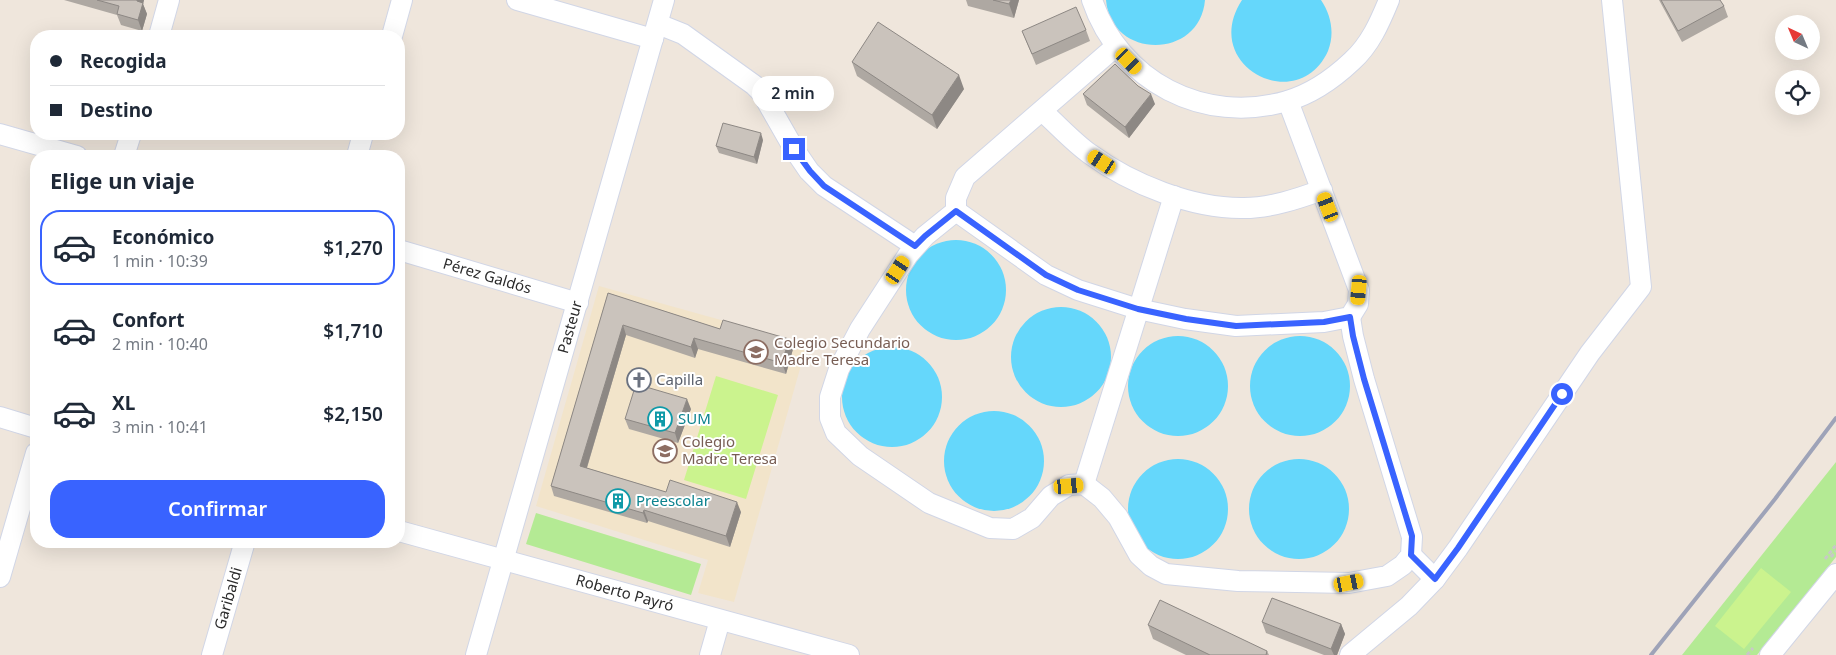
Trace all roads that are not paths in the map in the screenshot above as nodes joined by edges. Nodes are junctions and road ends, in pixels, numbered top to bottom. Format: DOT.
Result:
graph roads {
  1 [pos="169,0"];
  2 [pos="402,0"];
  3 [pos="517,0"];
  4 [pos="664,0"];
  5 [pos="1092,0"];
  6 [pos="1389,0"];
  7 [pos="1612,0"];
  8 [pos="161,30"];
  9 [pos="394,30"];
  10 [pos="656,31"];
  11 [pos="1115,47"];
  12 [pos="1288,101"];
  13 [pos="1042,111"];
  14 [pos="0,134"];
  15 [pos="56,150"];
  16 [pos="1322,190"];
  17 [pos="1174,196"];
  18 [pos="956,211"];
  19 [pos="915,246"];
  20 [pos="405,252"];
  21 [pos="578,303"];
  22 [pos="1138,309"];
  23 [pos="1350,317"];
  24 [pos="0,417"];
  25 [pos="30,426"];
  26 [pos="30,474"];
  27 [pos="1084,484"];
  28 [pos="405,533"];
  29 [pos="243,548"];
  30 [pos="1411,555"];
  31 [pos="504,561"];
  32 [pos="1836,574"];
  33 [pos="0,577"];
  34 [pos="1435,579"];
  35 [pos="720,620"];
  36 [pos="212,655"];
  37 [pos="476,655"];
  38 [pos="710,655"];
  39 [pos="849,655"];
  40 [pos="1350,655"];
  41 [pos="1770,655"];
  1 -- 8 [label="street"];
  2 -- 9 [label="street"];
  3 -- 10 [label="street"];
  4 -- 10 [label="street, Pasteur"];
  5 -- 11 [label="street"];
  6 -- 12 [label="street"];
  7 -- 34 [label="street"];
  10 -- 19 [label="street"];
  10 -- 21 [label="street, Pasteur"];
  11 -- 12 [label="street"];
  11 -- 13 [label="street"];
  12 -- 16 [label="street"];
  13 -- 17 [label="street"];
  13 -- 18 [label="street"];
  14 -- 15 [label="street"];
  16 -- 17 [label="street"];
  16 -- 23 [label="street"];
  17 -- 22 [label="street"];
  18 -- 19 [label="street"];
  18 -- 22 [label="street"];
  19 -- 27 [label="street"];
  20 -- 21 [label="street, Pérez Galdós"];
  21 -- 31 [label="street, Pasteur"];
  22 -- 23 [label="street"];
  22 -- 27 [label="street"];
  23 -- 30 [label="street"];
  24 -- 25 [label="street"];
  26 -- 33 [label="street"];
  27 -- 30 [label="street"];
  28 -- 31 [label="street, Roberto Payró"];
  29 -- 36 [label="street, Garibaldi"];
  30 -- 34 [label="street"];
  31 -- 35 [label="street, Roberto Payró"];
  31 -- 37 [label="street, Pasteur"];
  32 -- 41 [label="street"];
  34 -- 40 [label="street"];
  35 -- 38 [label="street"];
  35 -- 39 [label="street, Roberto Payró"];
}
